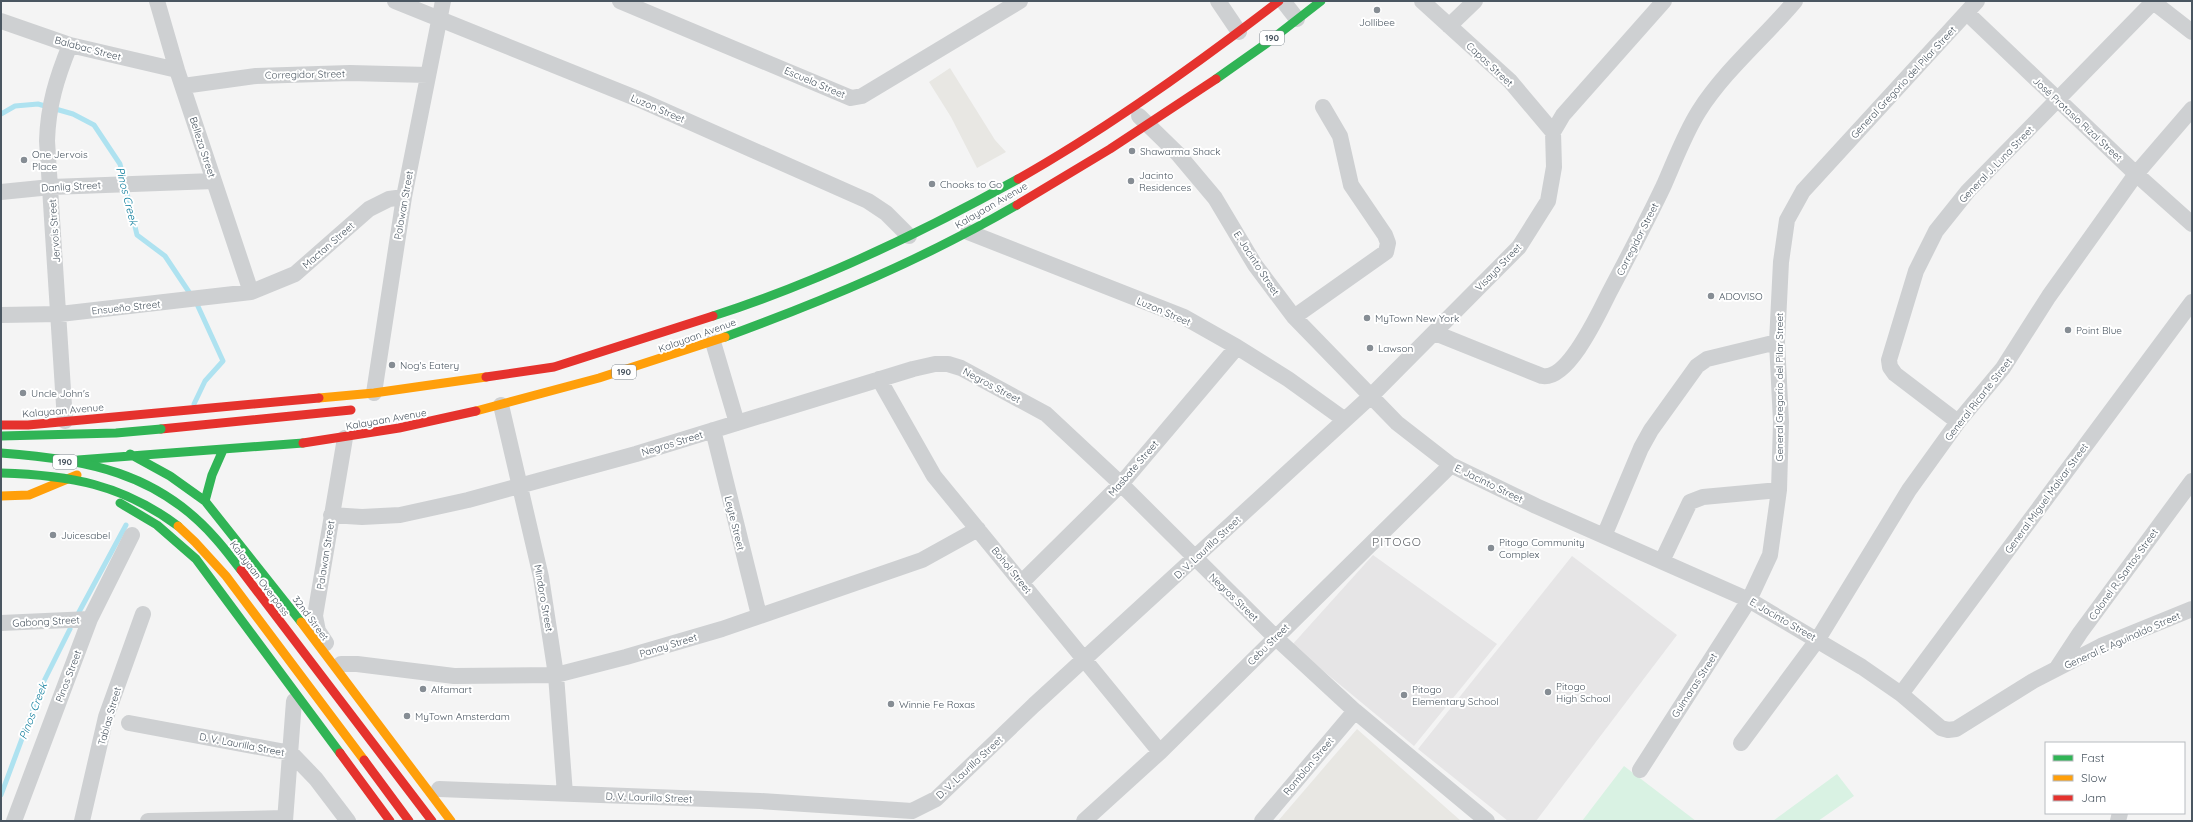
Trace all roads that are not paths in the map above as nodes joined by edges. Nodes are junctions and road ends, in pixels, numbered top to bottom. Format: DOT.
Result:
graph roads {
  1 [pos="157,1"];
  2 [pos="395,1"];
  3 [pos="443,1"];
  4 [pos="620,1"];
  5 [pos="1020,1"];
  6 [pos="1218,1"];
  7 [pos="1279,1"];
  8 [pos="1283,1"];
  9 [pos="1422,1"];
  10 [pos="1475,1"];
  11 [pos="1664,1"];
  12 [pos="1795,1"];
  13 [pos="2153,1"];
  14 [pos="1315,3"];
  15 [pos="1972,7"];
  16 [pos="439,19"];
  17 [pos="1297,19"];
  18 [pos="1,21"];
  19 [pos="1449,26"];
  20 [pos="1239,32"];
  21 [pos="2192,32"];
  22 [pos="70,45"];
  23 [pos="177,70"];
  24 [pos="428,75"];
  25 [pos="183,86"];
  26 [pos="2058,101"];
  27 [pos="1324,107"];
  28 [pos="1133,109"];
  29 [pos="2192,109"];
  30 [pos="1147,125"];
  31 [pos="1553,132"];
  32 [pos="2136,174"];
  33 [pos="214,181"];
  34 [pos="51,187"];
  35 [pos="1,192"];
  36 [pos="404,197"];
  37 [pos="2192,224"];
  38 [pos="968,232"];
  39 [pos="909,236"];
  40 [pos="251,292"];
  41 [pos="2192,302"];
  42 [pos="60,314"];
  43 [pos="1,315"];
  44 [pos="1294,317"];
  45 [pos="1435,333"];
  46 [pos="713,342"];
  47 [pos="1777,342"];
  48 [pos="1237,347"];
  49 [pos="554,367"];
  50 [pos="879,379"];
  51 [pos="459,390"];
  52 [pos="374,393"];
  53 [pos="1371,396"];
  54 [pos="501,405"];
  55 [pos="358,409"];
  56 [pos="1345,420"];
  57 [pos="65,421"];
  58 [pos="1958,422"];
  59 [pos="737,423"];
  60 [pos="1,425"];
  61 [pos="713,430"];
  62 [pos="1,436"];
  63 [pos="345,438"];
  64 [pos="223,450"];
  65 [pos="1,453"];
  66 [pos="130,454"];
  67 [pos="1451,465"];
  68 [pos="1,466"];
  69 [pos="1,473"];
  70 [pos="2192,481"];
  71 [pos="56,483"];
  72 [pos="29,484"];
  73 [pos="1121,484"];
  74 [pos="521,485"];
  75 [pos="1779,490"];
  76 [pos="1,496"];
  77 [pos="205,501"];
  78 [pos="331,515"];
  79 [pos="978,529"];
  80 [pos="132,535"];
  81 [pos="1604,536"];
  82 [pos="1195,559"];
  83 [pos="1662,561"];
  84 [pos="1022,582"];
  85 [pos="1749,600"];
  86 [pos="2192,609"];
  87 [pos="143,614"];
  88 [pos="759,615"];
  89 [pos="90,619"];
  90 [pos="1,623"];
  91 [pos="1275,636"];
  92 [pos="1818,639"];
  93 [pos="1085,659"];
  94 [pos="340,665"];
  95 [pos="2057,668"];
  96 [pos="556,675"];
  97 [pos="1901,694"];
  98 [pos="294,701"];
  99 [pos="1355,711"];
  100 [pos="129,723"];
  101 [pos="1948,730"];
  102 [pos="1741,743"];
  103 [pos="1160,752"];
  104 [pos="291,753"];
  105 [pos="1640,770"];
  106 [pos="439,789"];
  107 [pos="565,794"];
  108 [pos="914,816"];
  109 [pos="285,819"];
  110 [pos="14,821"];
  111 [pos="82,821"];
  112 [pos="148,821"];
  113 [pos="348,821"];
  114 [pos="390,821"];
  115 [pos="409,821"];
  116 [pos="432,821"];
  117 [pos="451,821"];
  118 [pos="1084,821"];
  119 [pos="1262,821"];
  120 [pos="1487,821"];
  1 -- 23 [label="street, Belleza Street"];
  2 -- 16 [label="street, Luzon Street"];
  3 -- 16 [label="street, Palawan Street"];
  4 -- 5 [label="street, Escuela Street"];
  6 -- 20 [label="street"];
  7 -- 20 [label="main road, Kalayaan Avenue / 190"];
  8 -- 17 [label="street"];
  9 -- 19 [label="street, Capas Street"];
  10 -- 19 [label="street"];
  11 -- 31 [label="street"];
  12 -- 45 [label="street, Corregidor Street"];
  13 -- 21 [label="street"];
  13 -- 26 [label="street, General J. Luna Street"];
  14 -- 17 [label="main road, Kalayaan Avenue / 190"];
  15 -- 26 [label="street, José Protasio Rizal Street"];
  15 -- 47 [label="street, General Gregorio del Pilar Street"];
  16 -- 24 [label="street, Palawan Street"];
  16 -- 39 [label="street, Luzon Street"];
  17 -- 30 [label="main road, Kalayaan Avenue / 190"];
  18 -- 22 [label="street, Balabac Street"];
  19 -- 31 [label="street, Capas Street"];
  20 -- 28 [label="main road, Kalayaan Avenue / 190"];
  22 -- 23 [label="street, Balabac Street"];
  22 -- 34 [label="street, Jervois Street"];
  23 -- 25 [label="street, Belleza Street"];
  24 -- 25 [label="street, Corregidor Street"];
  24 -- 36 [label="street, Palawan Street"];
  25 -- 33 [label="street, Belleza Street"];
  26 -- 32 [label="street, José Protasio Rizal Street"];
  26 -- 58 [label="street, General J. Luna Street"];
  27 -- 44 [label="street"];
  28 -- 30 [label="street, E. Jacinto Street"];
  28 -- 39 [label="main road, Kalayaan Avenue / 190"];
  29 -- 32 [label="street, General Ricarte Street"];
  30 -- 38 [label="main road, Kalayaan Avenue / 190"];
  30 -- 44 [label="street, E. Jacinto Street"];
  31 -- 45 [label="street, Visaya Street"];
  32 -- 37 [label="street, José Protasio Rizal Street"];
  32 -- 58 [label="street, General Ricarte Street"];
  33 -- 34 [label="street, Danlig Street"];
  33 -- 40 [label="street, Belleza Street"];
  34 -- 35 [label="street, Danlig Street"];
  34 -- 42 [label="street, Jervois Street"];
  36 -- 40 [label="street, Mactan Street"];
  36 -- 52 [label="street, Palawan Street"];
  38 -- 46 [label="main road, Kalayaan Avenue / 190"];
  38 -- 48 [label="street, Luzon Street"];
  39 -- 49 [label="main road, Kalayaan Avenue / 190"];
  40 -- 42 [label="street, Ensueño Street"];
  41 -- 97 [label="street, General Miguel Malvar Street"];
  42 -- 43 [label="street, Ensueño Street"];
  42 -- 57 [label="street, Jervois Street"];
  44 -- 53 [label="street, E. Jacinto Street"];
  45 -- 53 [label="street, Visaya Street"];
  46 -- 54 [label="main road, Kalayaan Avenue / 190"];
  46 -- 59 [label="street"];
  47 -- 75 [label="street, General Gregorio del Pilar Street"];
  47 -- 81 [label="street"];
  48 -- 56 [label="street, Luzon Street"];
  48 -- 73 [label="street, Masbate Street"];
  49 -- 51 [label="main road"];
  49 -- 52 [label="main road, Kalayaan Avenue / 190"];
  50 -- 59 [label="street, Negros Street"];
  50 -- 73 [label="street, Negros Street"];
  50 -- 79 [label="street, Bohol Street"];
  52 -- 57 [label="main road, Kalayaan Avenue / 190"];
  53 -- 56 [label="street, D. V. Laurilla Street"];
  53 -- 67 [label="street, E. Jacinto Street"];
  54 -- 63 [label="main road, Kalayaan Avenue / 190"];
  54 -- 74 [label="street, Mindoro Street"];
  55 -- 62 [label="main road, bridge"];
  56 -- 82 [label="street, D. V. Laurilla Street"];
  57 -- 60 [label="main road, Kalayaan Avenue / 190"];
  57 -- 66 [label="main road, 32nd Street"];
  58 -- 92 [label="street, General Ricarte Street"];
  59 -- 61 [label="street, Negros Street"];
  61 -- 74 [label="street, Negros Street"];
  61 -- 88 [label="street, Leyte Street"];
  63 -- 64 [label="main road, Kalayaan Avenue / 190"];
  63 -- 78 [label="street, Palawan Street"];
  64 -- 66 [label="main road, Kalayaan Avenue / 190"];
  64 -- 77 [label="main road"];
  65 -- 116 [label="main road, Kalayaan Overpass, bridge"];
  66 -- 68 [label="main road, Kalayaan Avenue / 190"];
  66 -- 71 [label="main road"];
  66 -- 77 [label="main road, 32nd Street"];
  67 -- 81 [label="street, E. Jacinto Street"];
  67 -- 91 [label="street, Cebu Street"];
  69 -- 115 [label="main road, bridge"];
  70 -- 95 [label="street, Colonel R. Santos Street"];
  71 -- 72 [label="main road"];
  71 -- 76 [label="main road"];
  71 -- 114 [label="main road"];
  73 -- 82 [label="street, Negros Street"];
  73 -- 84 [label="street, Masbate Street"];
  74 -- 78 [label="street, Negros Street"];
  74 -- 96 [label="street, Mindoro Street"];
  75 -- 83 [label="street"];
  75 -- 85 [label="street, General Gregorio del Pilar Street"];
  77 -- 117 [label="main road, 32nd Street"];
  78 -- 94 [label="street, Palawan Street"];
  79 -- 84 [label="street, Bohol Street"];
  79 -- 88 [label="street, Panay Street"];
  80 -- 89 [label="street, Pinos Street"];
  81 -- 83 [label="street, E. Jacinto Street"];
  82 -- 91 [label="street, Negros Street"];
  82 -- 93 [label="street, D. V. Laurilla Street"];
  83 -- 85 [label="street, E. Jacinto Street"];
  84 -- 93 [label="street, Bohol Street"];
  85 -- 92 [label="street, E. Jacinto Street"];
  85 -- 105 [label="street, Guimaras Street"];
  86 -- 95 [label="street, General E. Aguinaldo Street"];
  87 -- 111 [label="street, Tablas Street"];
  88 -- 96 [label="street, Panay Street"];
  89 -- 90 [label="street, Gabong Street"];
  89 -- 110 [label="street, Pinos Street"];
  91 -- 99 [label="street, Negros Street"];
  91 -- 103 [label="street, Cebu Street"];
  92 -- 97 [label="street, E. Jacinto Street"];
  92 -- 102 [label="street, General Ricarte Street"];
  93 -- 103 [label="street, Bohol Street"];
  93 -- 108 [label="street, D. V. Laurilla Street"];
  94 -- 96 [label="street, Panay Street"];
  95 -- 101 [label="street, General E. Aguinaldo Street"];
  96 -- 107 [label="street, Mindoro Street"];
  97 -- 101 [label="street, E. Jacinto Street"];
  98 -- 104 [label="street"];
  99 -- 119 [label="street, Romblon Street"];
  99 -- 120 [label="street, Negros Street"];
  100 -- 104 [label="street, D. V. Laurilla Street"];
  103 -- 118 [label="street, Cebu Street"];
  104 -- 109 [label="street"];
  104 -- 113 [label="street, D. V. Laurilla Street"];
  106 -- 107 [label="street, D. V. Laurilla Street"];
  107 -- 108 [label="street, D. V. Laurilla Street"];
  109 -- 112 [label="street"];
}
